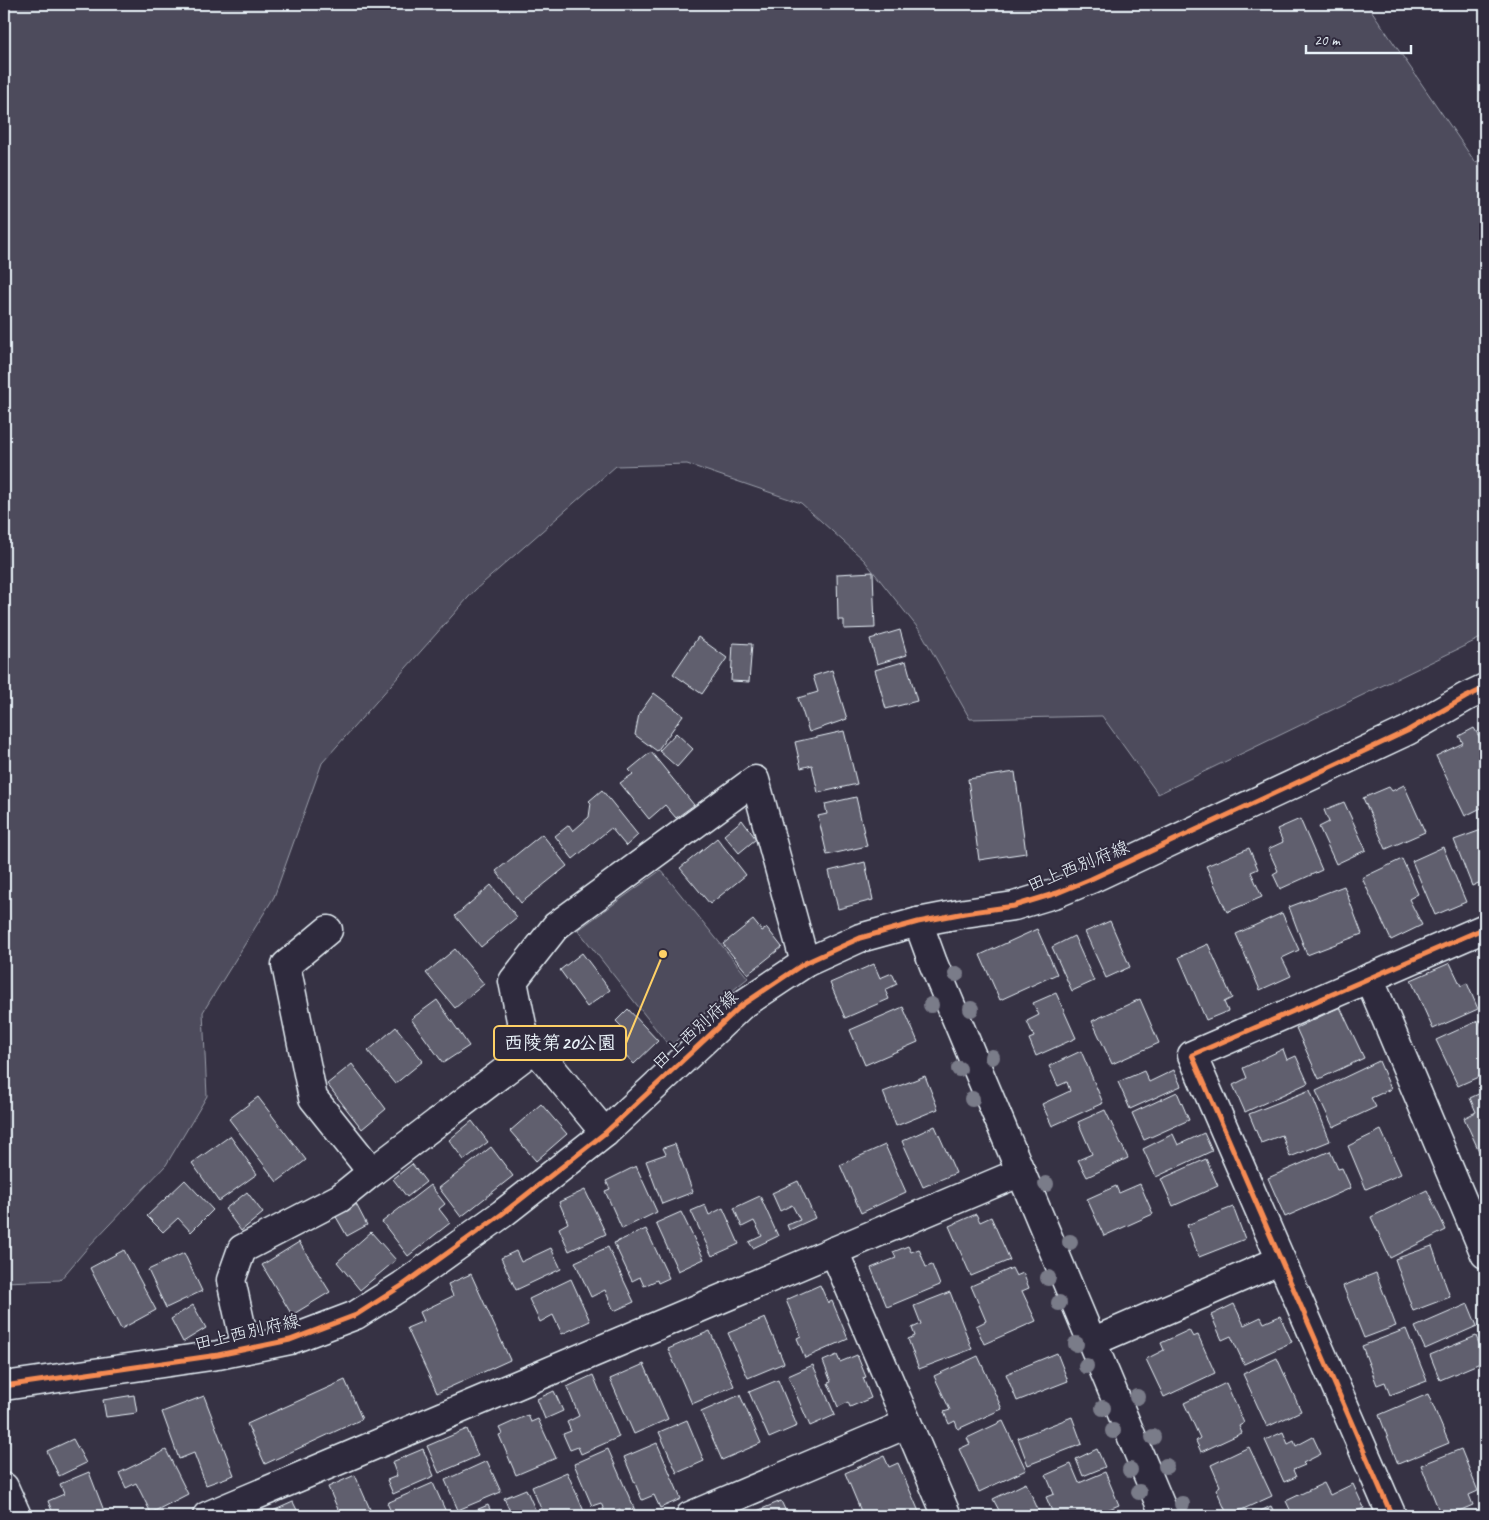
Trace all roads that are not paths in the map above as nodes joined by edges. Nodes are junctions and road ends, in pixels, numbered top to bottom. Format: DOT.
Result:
graph roads {
  1 [pos="1485,688"];
  2 [pos="918,922"];
  3 [pos="1485,928"];
  4 [pos="328,930"];
  5 [pos="805,964"];
  6 [pos="1369,978"];
  7 [pos="534,1048"];
  8 [pos="604,1133"];
  9 [pos="372,1172"];
  10 [pos="1021,1172"];
  11 [pos="834,1251"];
  12 [pos="1485,1254"];
  13 [pos="1281,1260"];
  14 [pos="1092,1342"];
  15 [pos="246,1349"];
  16 [pos="4,1386"];
  17 [pos="907,1424"];
  18 [pos="4,1486"];
  19 [pos="220,1514"];
  20 [pos="16,1516"];
  21 [pos="690,1516"];
  22 [pos="946,1516"];
  23 [pos="1165,1516"];
  24 [pos="1392,1516"];
  1 -- 2 [label="street, 田上西別府線"];
  2 -- 5 [label="street, 田上西別府線"];
  2 -- 10 [label="street"];
  3 -- 6 [label="street"];
  4 -- 9 [label="street"];
  5 -- 7 [label="street"];
  5 -- 8 [label="street, 田上西別府線"];
  6 -- 12 [label="street"];
  6 -- 13 [label="street"];
  7 -- 8 [label="street"];
  7 -- 9 [label="street"];
  8 -- 15 [label="street, 田上西別府線"];
  9 -- 15 [label="street"];
  10 -- 11 [label="street"];
  10 -- 14 [label="street"];
  11 -- 17 [label="street"];
  11 -- 19 [label="street"];
  13 -- 14 [label="street"];
  13 -- 24 [label="street"];
  14 -- 23 [label="street"];
  15 -- 16 [label="street, 田上西別府線"];
  17 -- 21 [label="street"];
  17 -- 22 [label="street"];
  18 -- 20 [label="street"];
}
